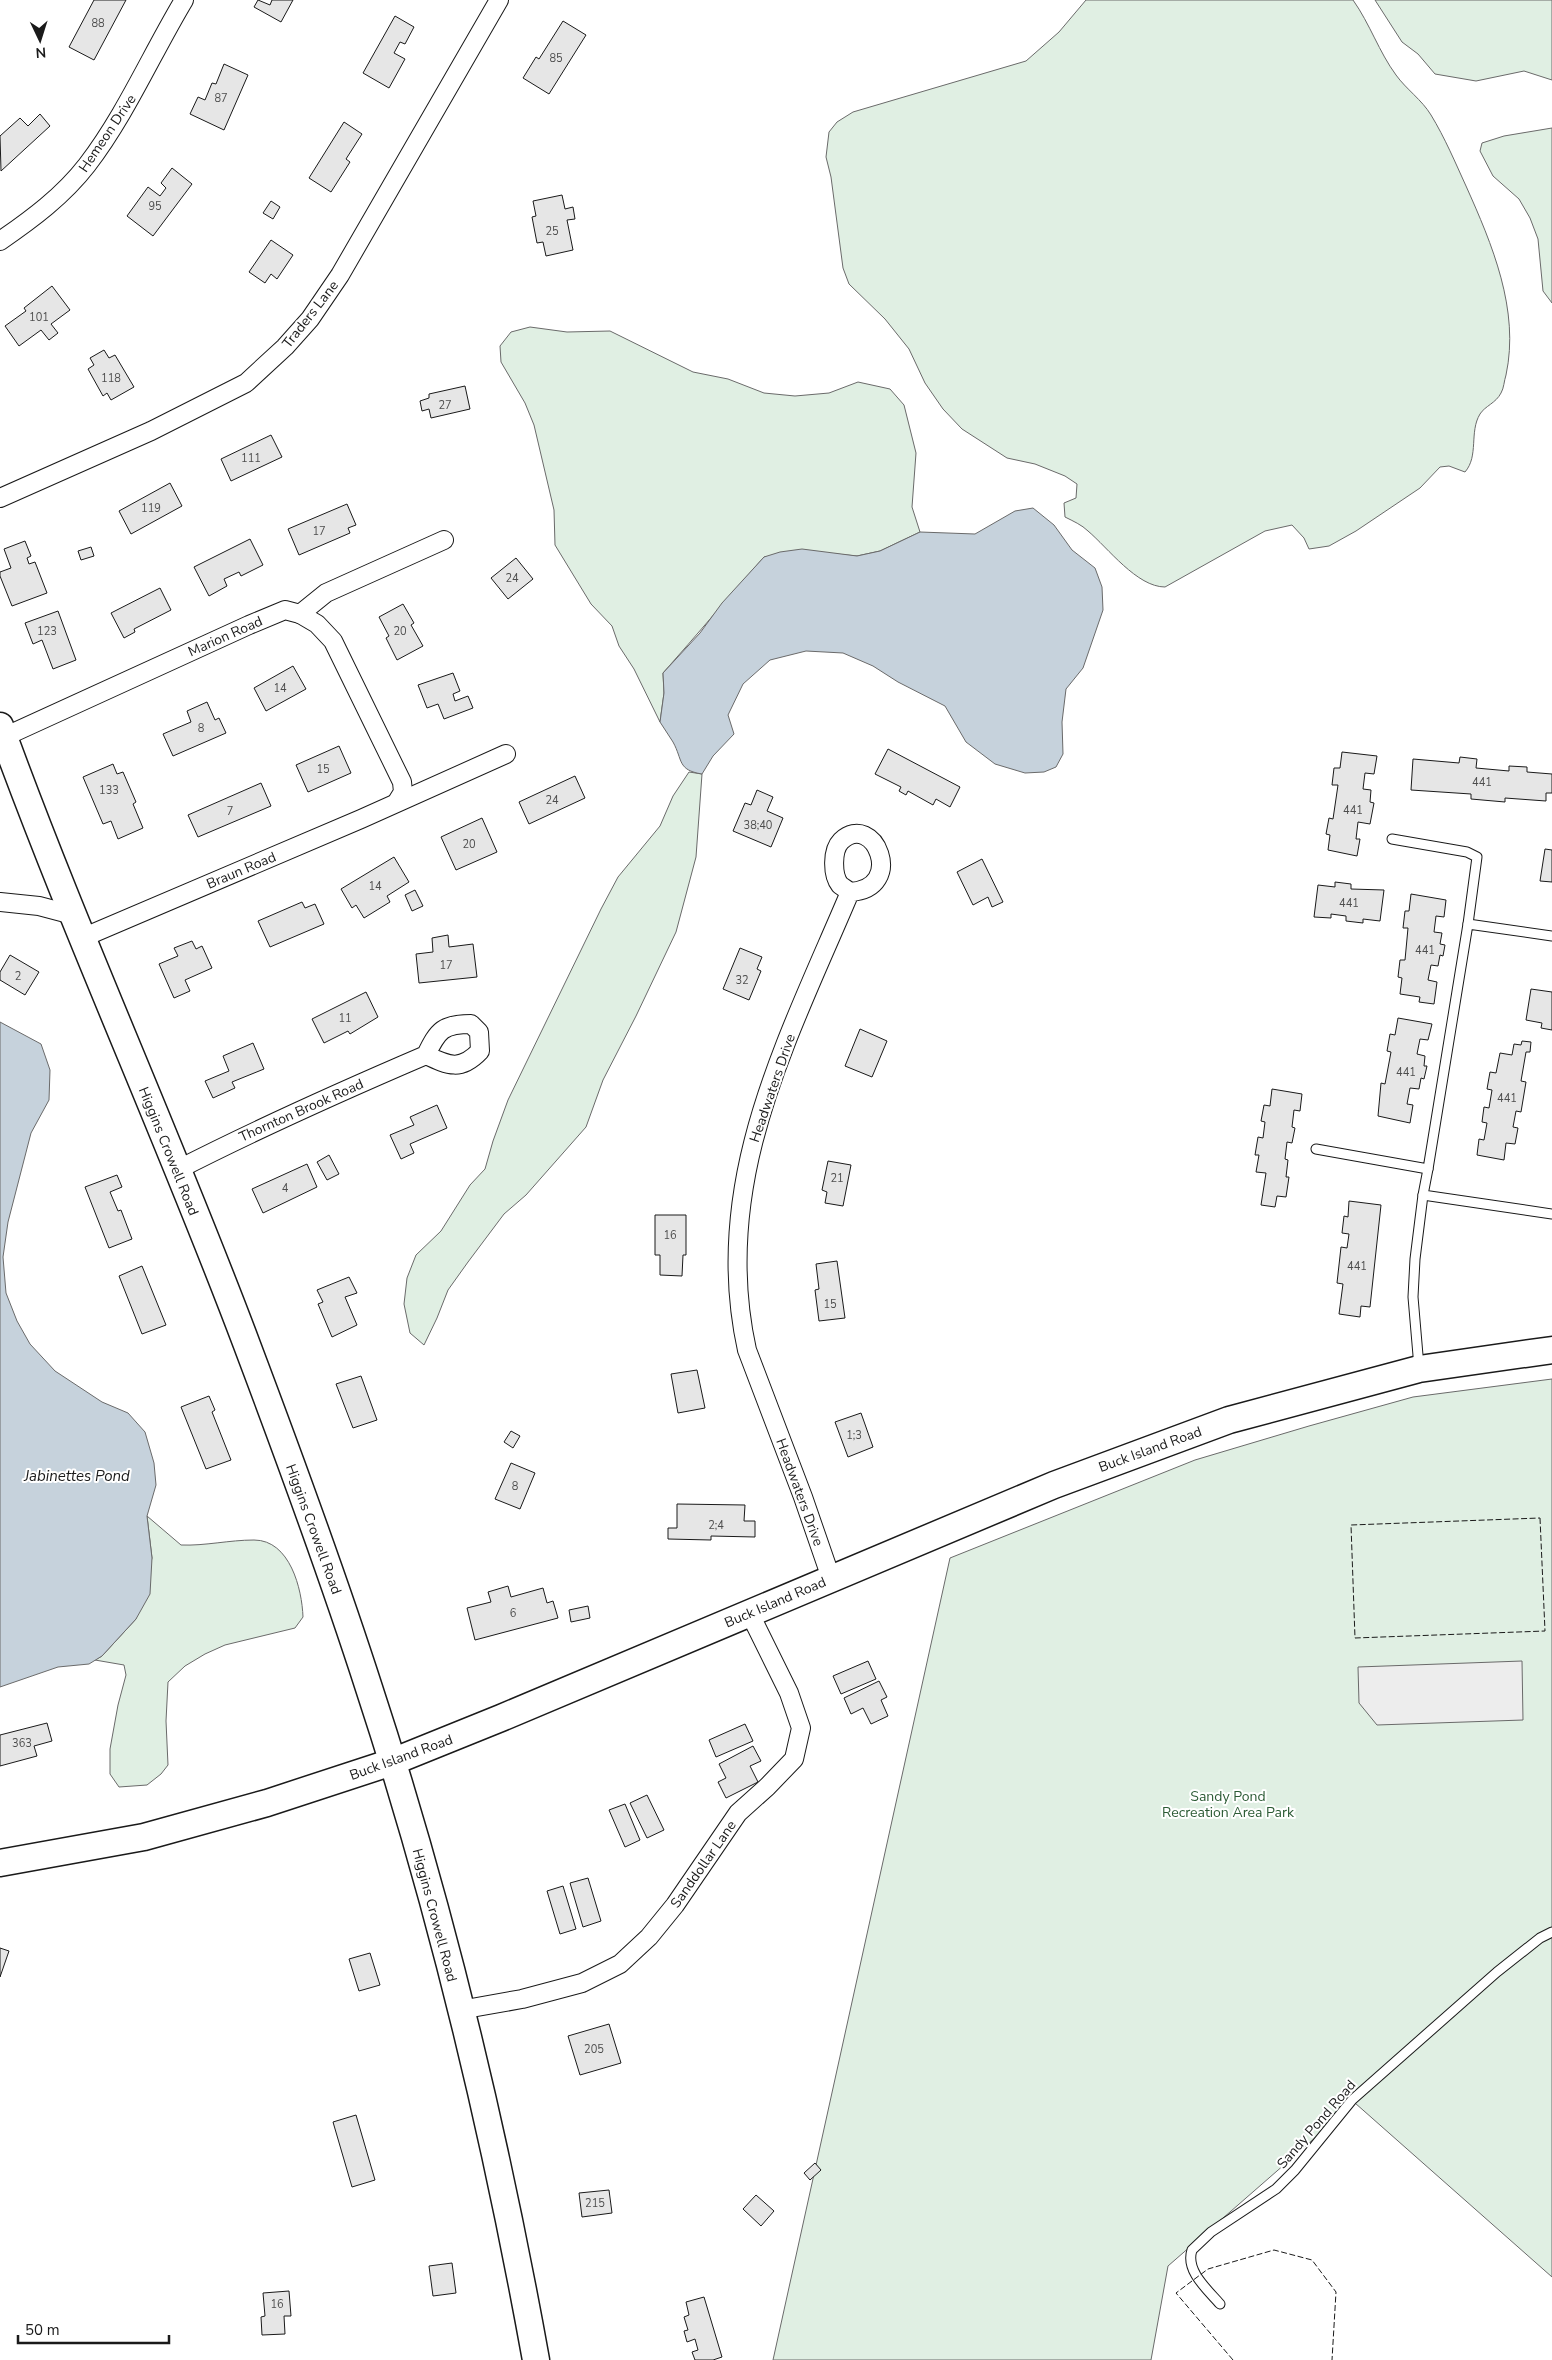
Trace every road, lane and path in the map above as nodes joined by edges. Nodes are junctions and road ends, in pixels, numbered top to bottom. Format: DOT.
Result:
graph roads {
  1 [pos="184,0"];
  2 [pos="499,0"];
  3 [pos="0,240"];
  4 [pos="0,498"];
  5 [pos="444,540"];
  6 [pos="300,614"];
  7 [pos="2,732"];
  8 [pos="506,754"];
  9 [pos="398,800"];
  10 [pos="1392,840"];
  11 [pos="850,892"];
  12 [pos="0,902"];
  13 [pos="1468,924"];
  14 [pos="78,927"];
  15 [pos="1552,936"];
  16 [pos="426,1054"];
  17 [pos="1316,1149"];
  18 [pos="1428,1169"];
  19 [pos="177,1170"];
  20 [pos="1423,1195"];
  21 [pos="1552,1214"];
  22 [pos="1552,1350"];
  23 [pos="1419,1369"];
  24 [pos="831,1578"];
  25 [pos="750,1614"];
  26 [pos="392,1762"];
  27 [pos="0,1864"];
  28 [pos="1552,1932"];
  29 [pos="460,2010"];
  30 [pos="1220,2304"];
  31 [pos="536,2360"];
  1 -- 3 [label="street, Hemeon Drive"];
  2 -- 4 [label="street, Traders Lane"];
  5 -- 6 [label="street"];
  6 -- 7 [label="street, Marion Road"];
  6 -- 9 [label="street"];
  7 -- 14 [label="main road, Higgins Crowell Road"];
  8 -- 9 [label="street, Braun Road"];
  9 -- 14 [label="street, Braun Road"];
  10 -- 13 [label="lane"];
  11 -- 24 [label="street, Headwaters Drive"];
  12 -- 14 [label="street"];
  13 -- 15 [label="lane"];
  13 -- 18 [label="lane"];
  14 -- 19 [label="main road, Higgins Crowell Road"];
  16 -- 19 [label="street, Thornton Brook Road"];
  17 -- 18 [label="lane"];
  18 -- 20 [label="lane"];
  19 -- 26 [label="main road, Higgins Crowell Road"];
  20 -- 21 [label="lane"];
  20 -- 23 [label="lane"];
  22 -- 23 [label="main road, Buck Island Road"];
  23 -- 24 [label="main road, Buck Island Road"];
  24 -- 25 [label="main road, Buck Island Road"];
  25 -- 26 [label="main road, Buck Island Road"];
  25 -- 29 [label="street, Sanddollar Lane"];
  26 -- 27 [label="main road, Buck Island Road"];
  26 -- 29 [label="main road, Higgins Crowell Road"];
  28 -- 30 [label="lane, Sandy Pond Road"];
  29 -- 31 [label="main road, Higgins Crowell Road"];
}
